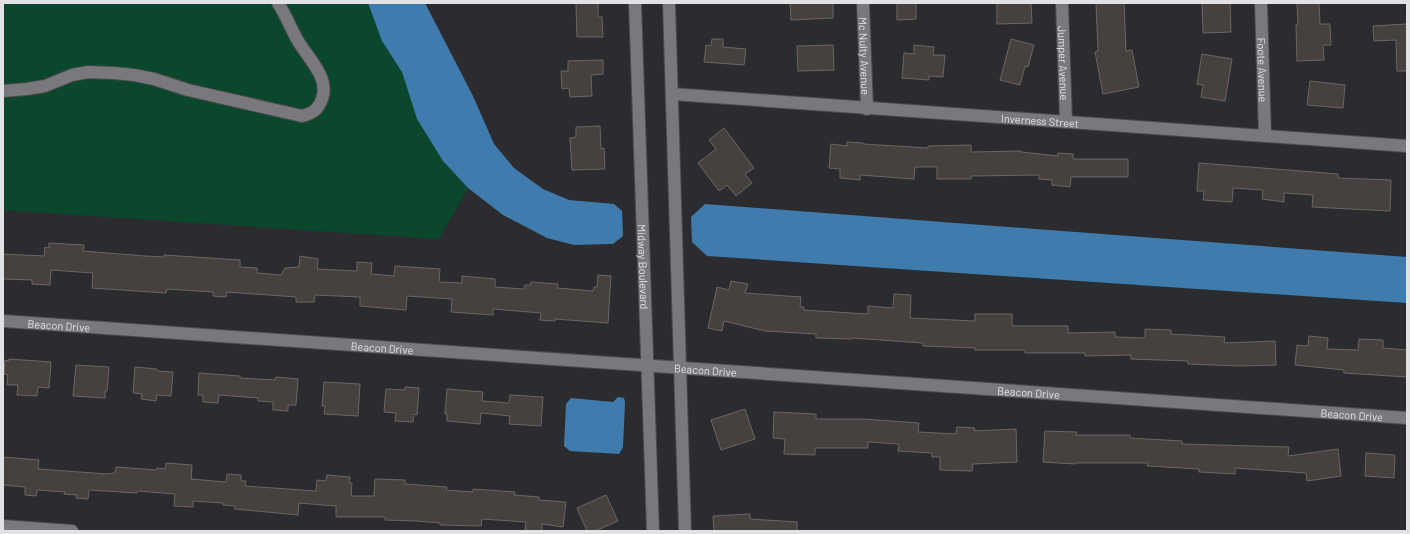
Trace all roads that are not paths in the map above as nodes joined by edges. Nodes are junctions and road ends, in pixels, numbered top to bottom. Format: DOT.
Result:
graph roads {
  1 [pos="278,3"];
  2 [pos="635,3"];
  3 [pos="669,3"];
  4 [pos="863,3"];
  5 [pos="1062,3"];
  6 [pos="1261,3"];
  7 [pos="3,91"];
  8 [pos="672,94"];
  9 [pos="867,109"];
  10 [pos="1066,122"];
  11 [pos="1265,136"];
  12 [pos="1407,146"];
  13 [pos="3,321"];
  14 [pos="648,366"];
  15 [pos="680,368"];
  16 [pos="1407,418"];
  17 [pos="3,526"];
  18 [pos="72,531"];
  19 [pos="653,531"];
  20 [pos="685,531"];
  1 -- 7 [label="street"];
  2 -- 14 [label="street, Midway Boulevard"];
  3 -- 8 [label="street"];
  4 -- 9 [label="street, Mc Nulty Avenue"];
  5 -- 10 [label="street, Jumper Avenue"];
  6 -- 11 [label="street, Foote Avenue"];
  8 -- 9 [label="street, Inverness Street"];
  8 -- 15 [label="street"];
  9 -- 10 [label="street, Inverness Street"];
  10 -- 11 [label="street, Inverness Street"];
  11 -- 12 [label="street, Inverness Street"];
  13 -- 14 [label="street, Beacon Drive"];
  14 -- 15 [label="street, Beacon Drive"];
  14 -- 19 [label="street, Midway Boulevard"];
  15 -- 16 [label="street, Beacon Drive"];
  15 -- 20 [label="street"];
  17 -- 18 [label="street"];
}
